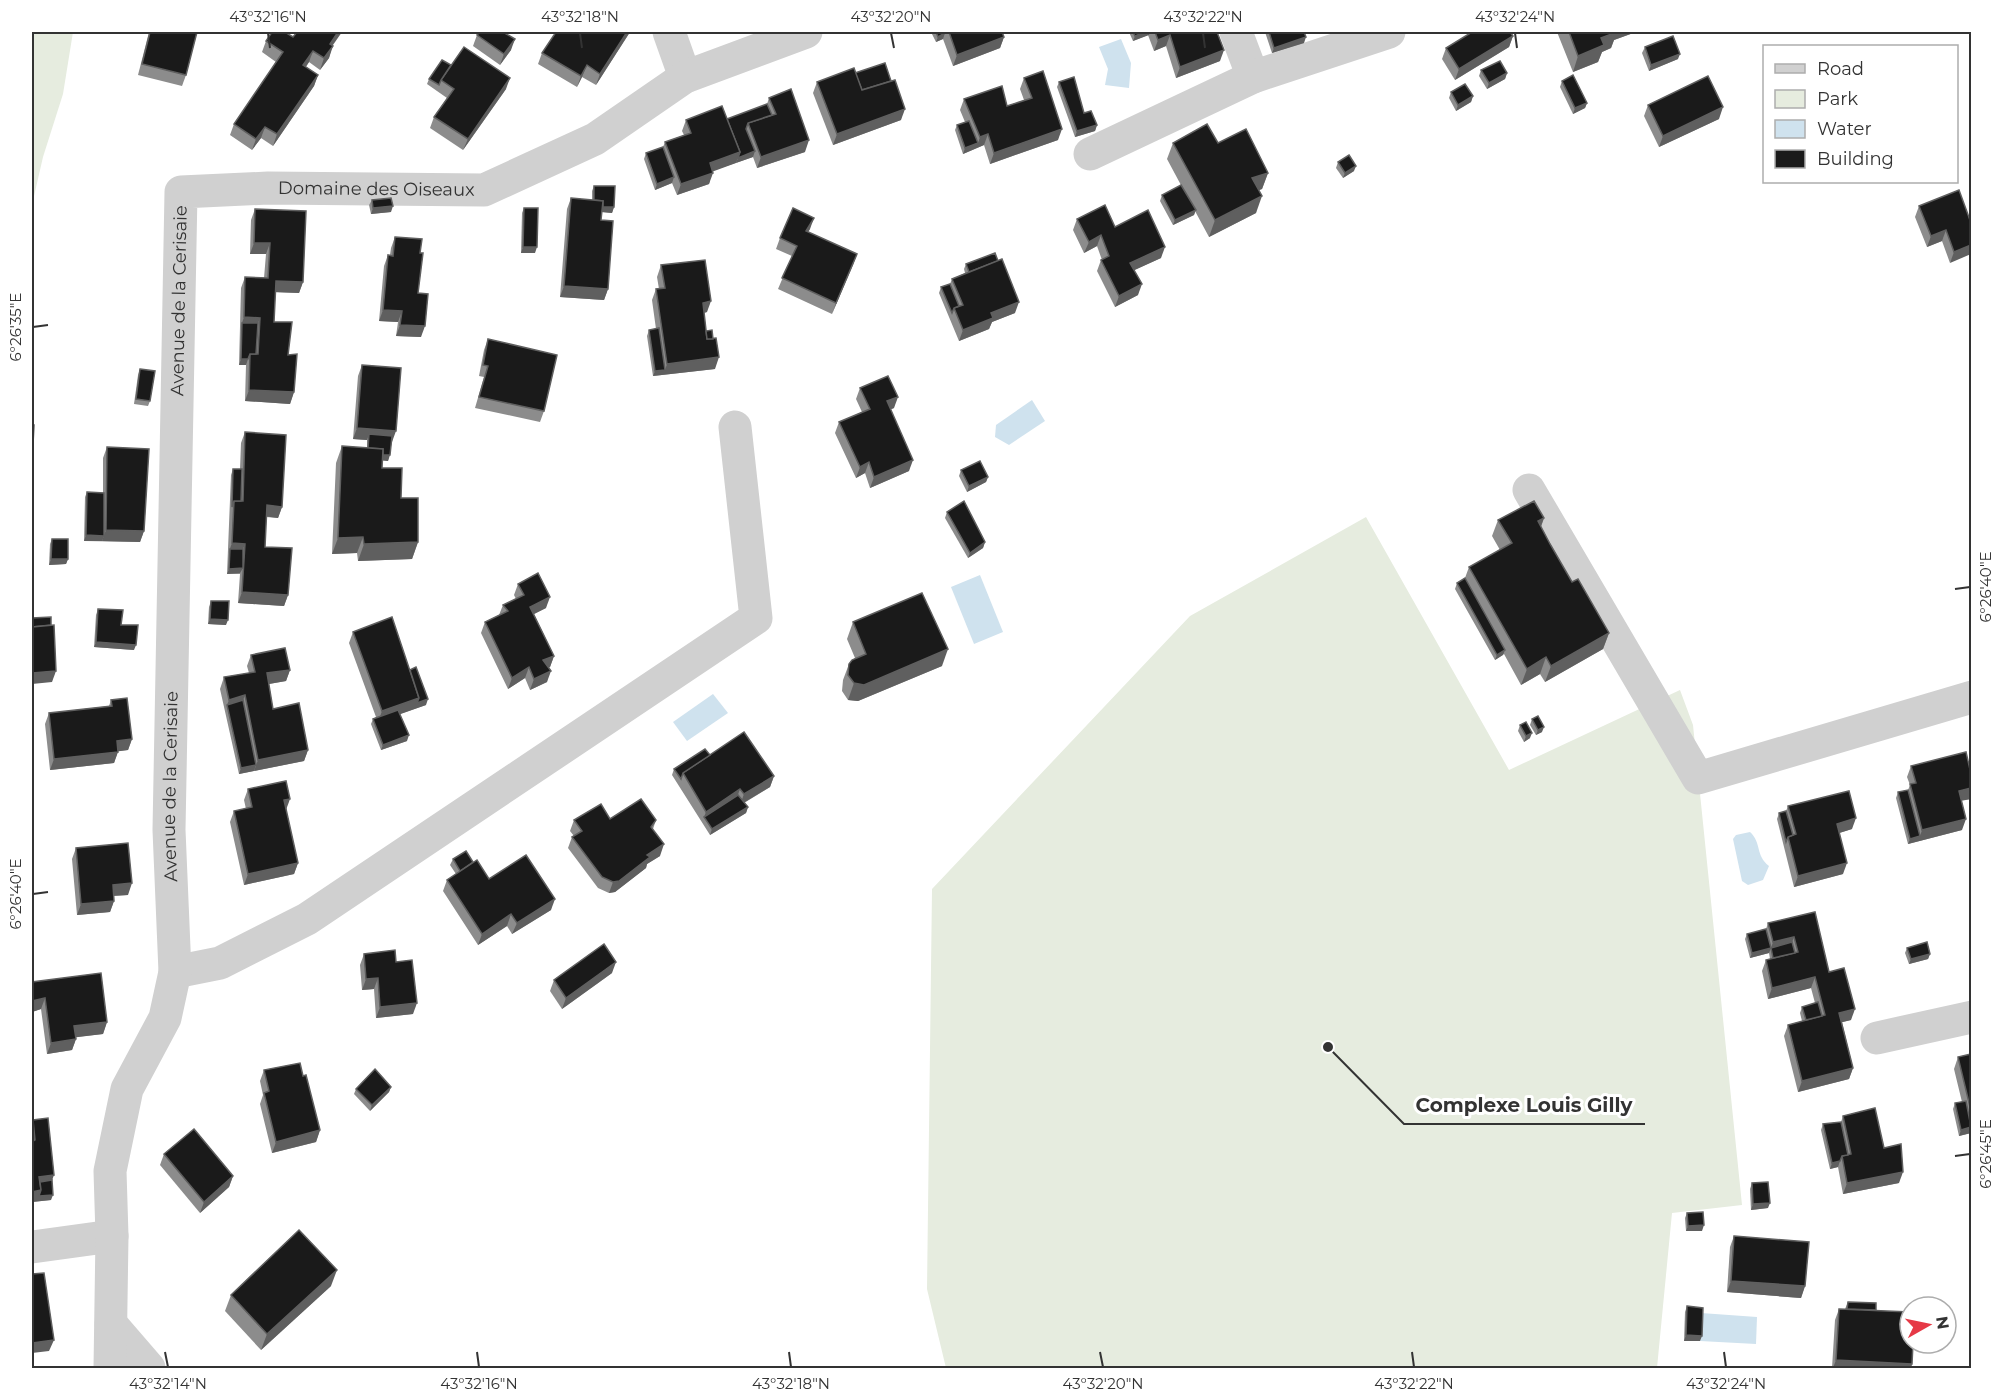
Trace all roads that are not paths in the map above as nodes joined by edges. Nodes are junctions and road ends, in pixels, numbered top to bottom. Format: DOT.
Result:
graph roads {
  1 [pos="669,32"];
  2 [pos="806,32"];
  3 [pos="1236,32"];
  4 [pos="1389,32"];
  5 [pos="685,77"];
  6 [pos="1254,77"];
  7 [pos="1090,154"];
  8 [pos="181,192"];
  9 [pos="735,427"];
  10 [pos="1529,490"];
  11 [pos="1971,697"];
  12 [pos="175,972"];
  13 [pos="1971,1017"];
  14 [pos="1877,1038"];
  15 [pos="112,1236"];
  16 [pos="32,1247"];
  17 [pos="111,1324"];
  18 [pos="110,1368"];
  19 [pos="149,1368"];
  1 -- 5 [label="street"];
  2 -- 5 [label="street, Domaine des Oiseaux"];
  3 -- 6 [label="street"];
  4 -- 6 [label="street"];
  5 -- 8 [label="street, Domaine des Oiseaux"];
  6 -- 7 [label="street"];
  8 -- 12 [label="street, Avenue de la Cerisaie"];
  9 -- 12 [label="street"];
  10 -- 11 [label="street"];
  12 -- 15 [label="street, Avenue de la Cerisaie"];
  13 -- 14 [label="street"];
  15 -- 16 [label="street"];
  15 -- 17 [label="street, Avenue de la Cerisaie"];
  17 -- 18 [label="street, Avenue de la Cerisaie"];
  17 -- 19 [label="street"];
}
